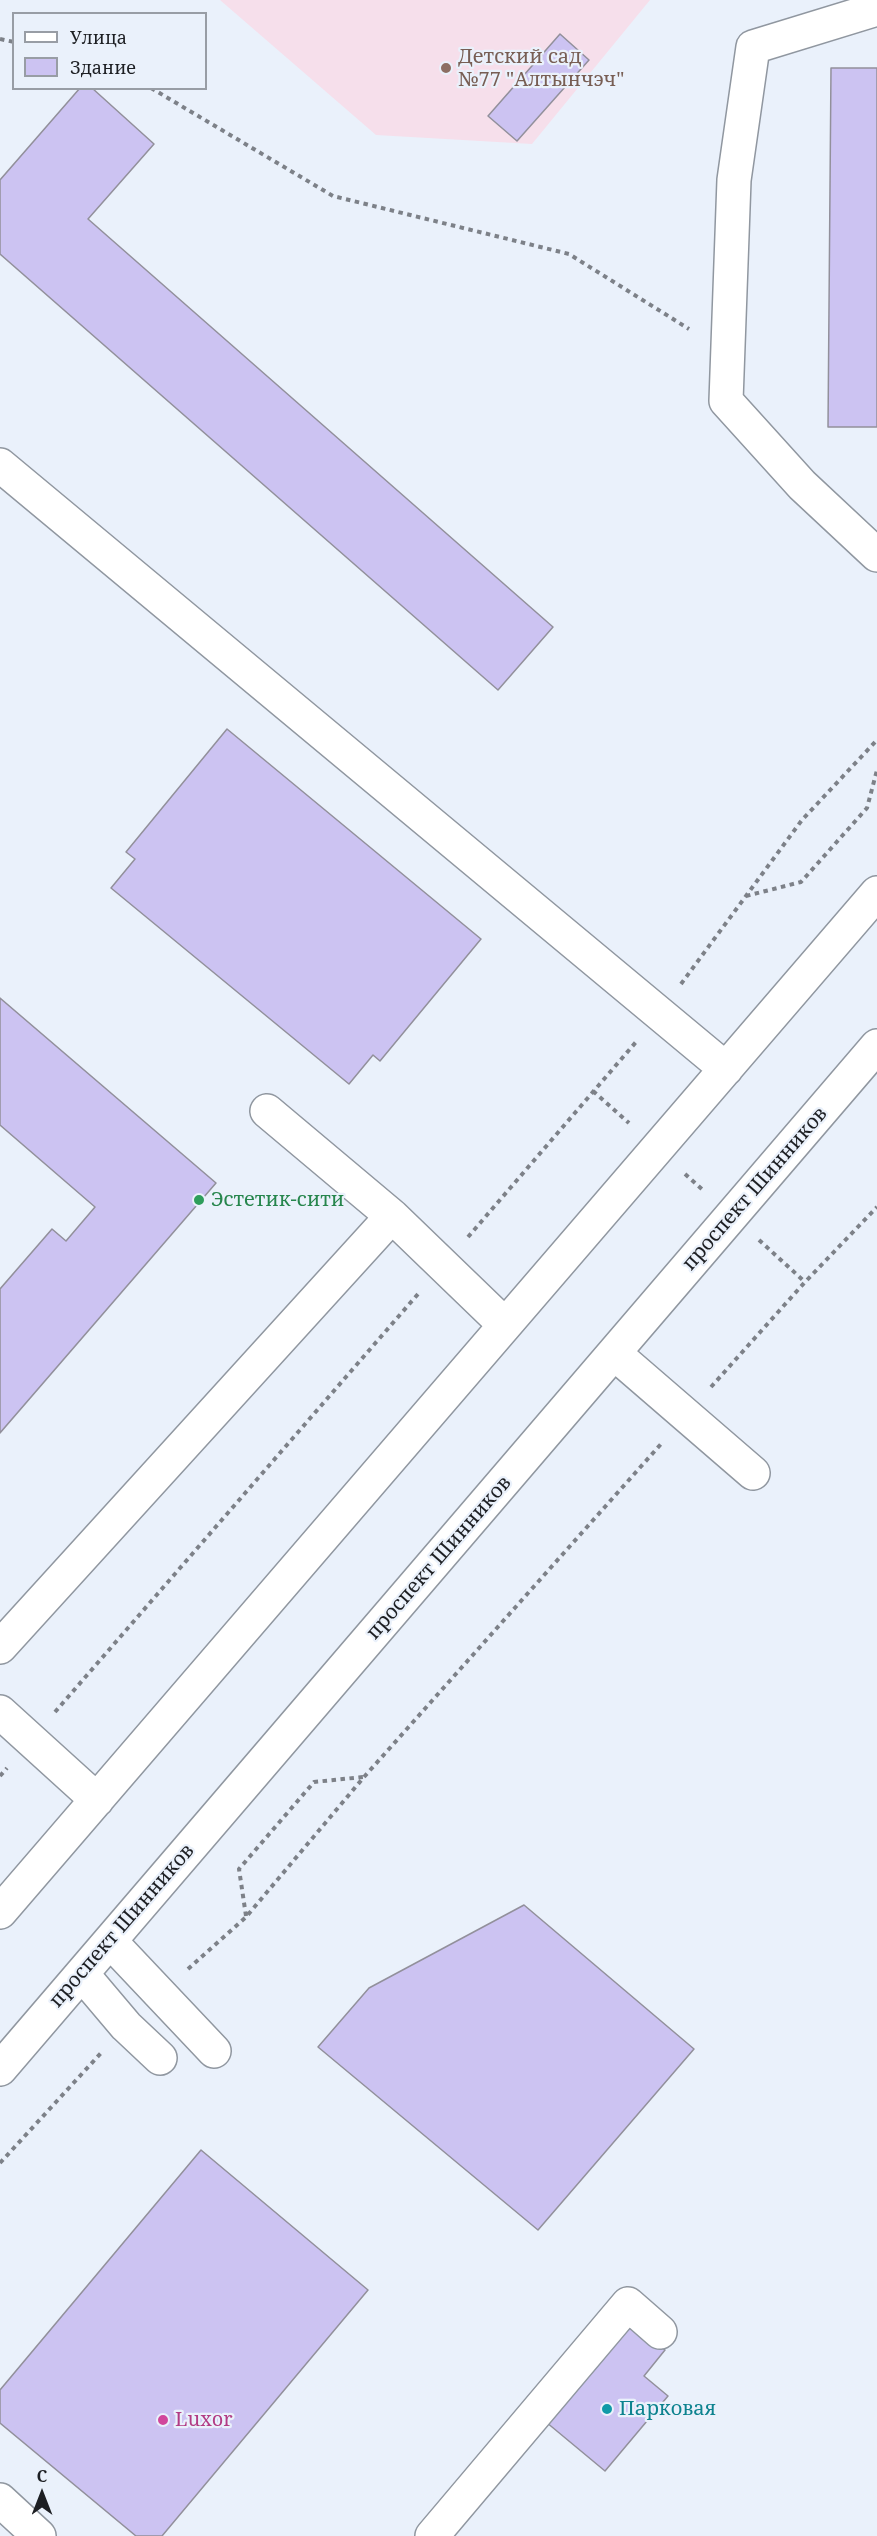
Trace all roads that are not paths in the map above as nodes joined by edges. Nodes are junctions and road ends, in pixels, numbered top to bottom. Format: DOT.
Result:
graph roads {
  1 [pos="877,9"];
  2 [pos="0,465"];
  3 [pos="877,555"];
  4 [pos="877,893"];
  5 [pos="877,1046"];
  6 [pos="726,1069"];
  7 [pos="267,1111"];
  8 [pos="392,1216"];
  9 [pos="506,1325"];
  10 [pos="614,1353"];
  11 [pos="753,1473"];
  12 [pos="0,1647"];
  13 [pos="0,1712"];
  14 [pos="97,1800"];
  15 [pos="0,1912"];
  16 [pos="110,1941"];
  17 [pos="81,1974"];
  18 [pos="214,2051"];
  19 [pos="160,2058"];
  20 [pos="0,2069"];
  21 [pos="660,2332"];
  22 [pos="0,2500"];
  23 [pos="39,2536"];
  24 [pos="432,2536"];
  1 -- 3 [label="street"];
  2 -- 6 [label="street"];
  4 -- 6 [label="street"];
  5 -- 10 [label="street, проспект Шинников"];
  6 -- 9 [label="street"];
  7 -- 8 [label="street"];
  8 -- 9 [label="street"];
  8 -- 12 [label="street"];
  9 -- 14 [label="street"];
  10 -- 11 [label="street"];
  10 -- 16 [label="street, проспект Шинников"];
  13 -- 14 [label="street"];
  14 -- 15 [label="street"];
  16 -- 17 [label="street, проспект Шинников"];
  16 -- 18 [label="street"];
  17 -- 19 [label="street"];
  17 -- 20 [label="street, проспект Шинников"];
  21 -- 24 [label="street"];
  22 -- 23 [label="street"];
}
